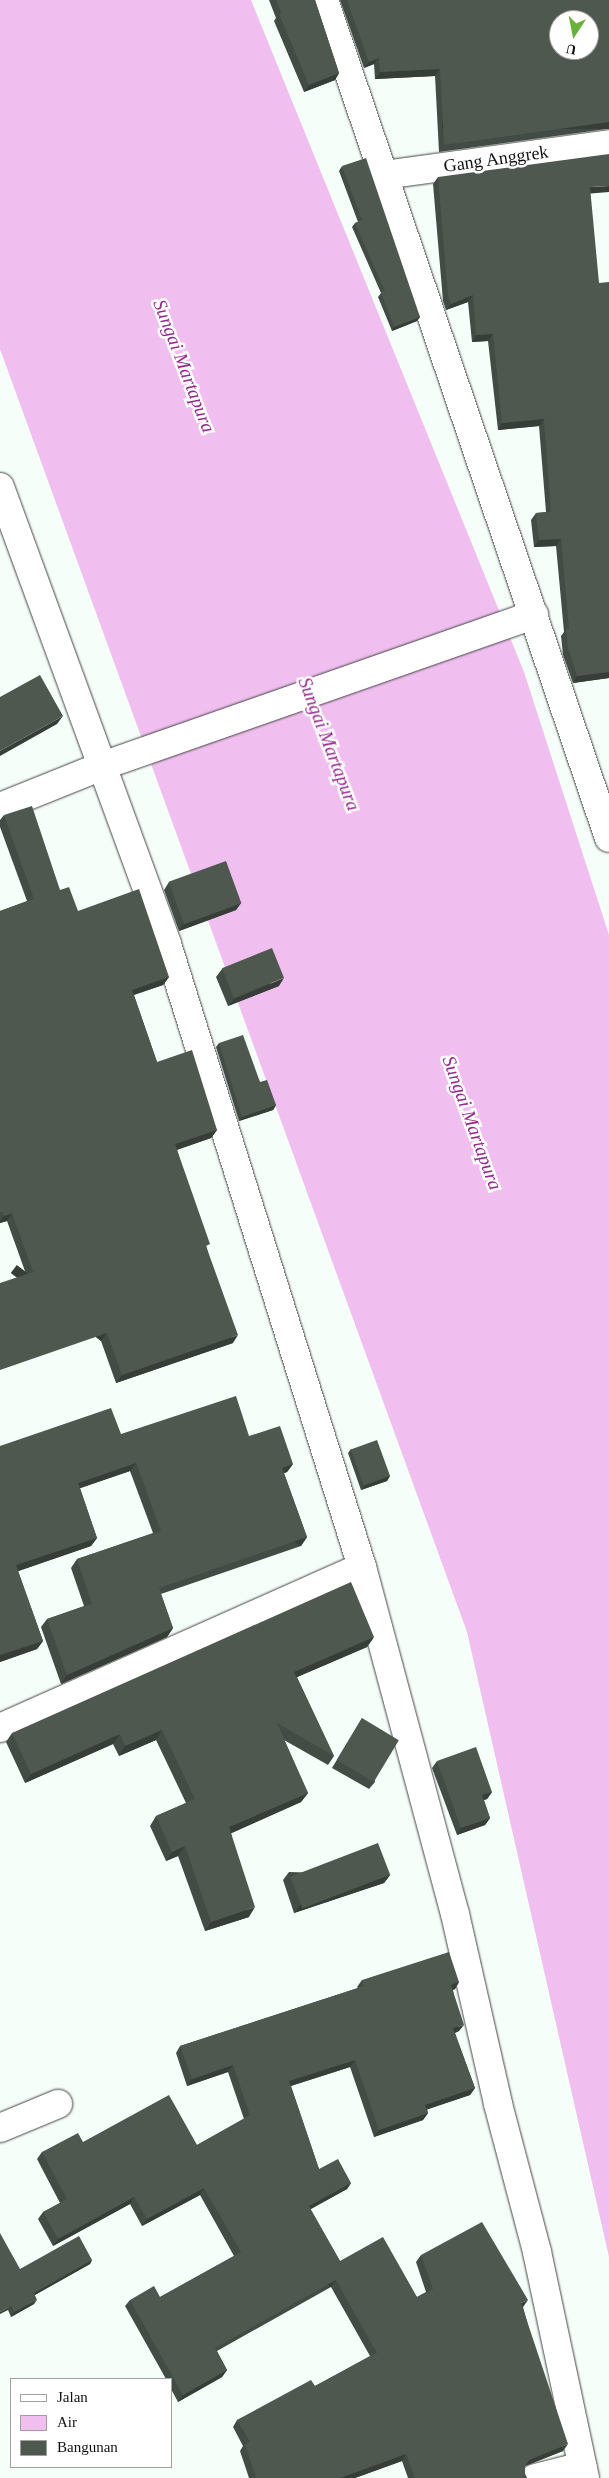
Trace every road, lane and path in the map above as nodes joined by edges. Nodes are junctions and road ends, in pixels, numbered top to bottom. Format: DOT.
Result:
graph roads {
  1 [pos="324,0"];
  2 [pos="609,144"];
  3 [pos="384,175"];
  4 [pos="0,487"];
  5 [pos="522,619"];
  6 [pos="102,766"];
  7 [pos="0,807"];
  8 [pos="607,826"];
  9 [pos="362,1567"];
  10 [pos="0,1728"];
  11 [pos="58,2104"];
  12 [pos="0,2128"];
  13 [pos="584,2472"];
  14 [pos="535,2478"];
  1 -- 3 [label="street"];
  2 -- 3 [label="street, Gang Anggrek"];
  3 -- 5 [label="street"];
  4 -- 6 [label="street"];
  5 -- 6 [label="street"];
  5 -- 8 [label="street"];
  6 -- 7 [label="street"];
  6 -- 9 [label="street"];
  9 -- 10 [label="street"];
  9 -- 13 [label="street"];
  11 -- 12 [label="street"];
  13 -- 14 [label="street"];
}
